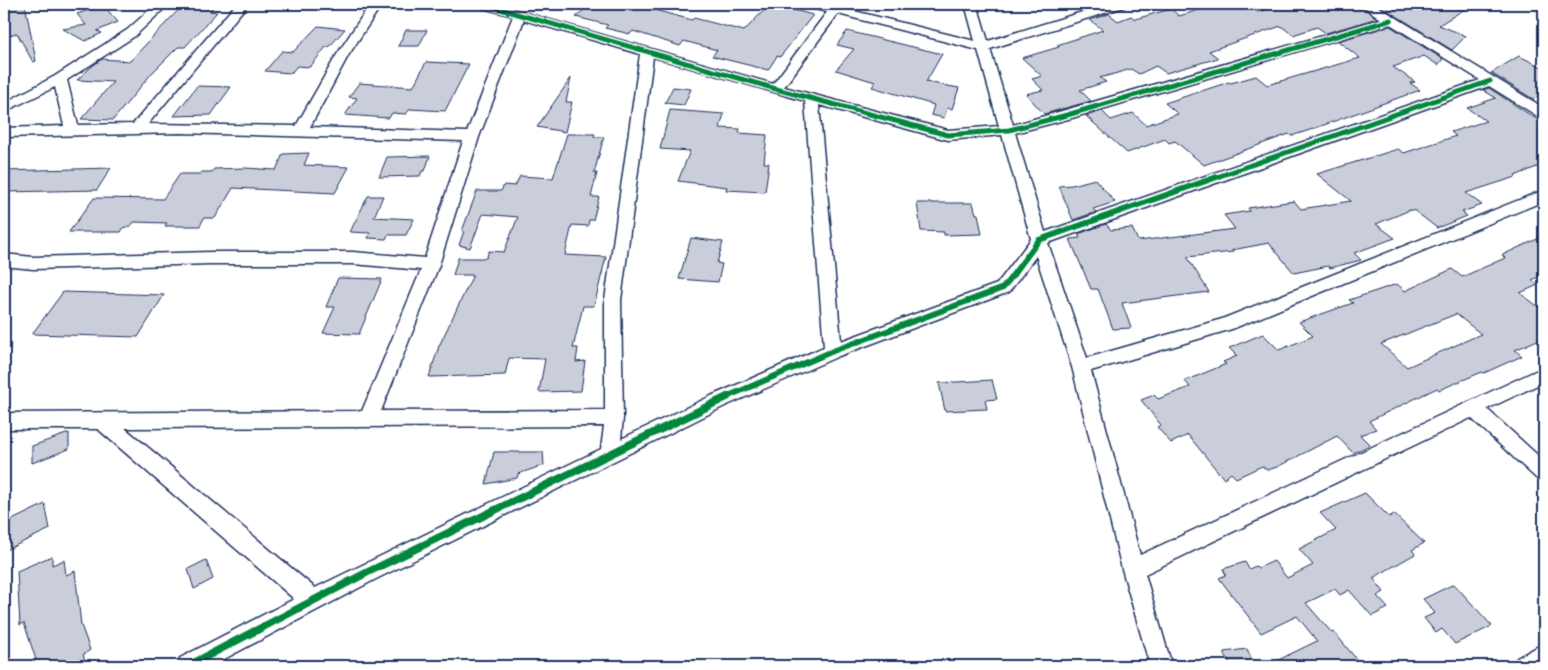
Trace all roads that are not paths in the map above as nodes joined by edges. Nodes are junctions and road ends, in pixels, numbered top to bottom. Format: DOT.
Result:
graph roads {
  1 [pos="163,4"];
  2 [pos="242,4"];
  3 [pos="376,4"];
  4 [pos="483,4"];
  5 [pos="812,4"];
  6 [pos="971,4"];
  7 [pos="1120,4"];
  8 [pos="1366,4"];
  9 [pos="836,7"];
  10 [pos="519,16"];
  11 [pos="1391,20"];
  12 [pos="983,47"];
  13 [pos="647,52"];
  14 [pos="60,79"];
  15 [pos="1490,81"];
  16 [pos="776,89"];
  17 [pos="812,99"];
  18 [pos="4,108"];
  19 [pos="1544,114"];
  20 [pos="138,127"];
  21 [pos="72,128"];
  22 [pos="1009,130"];
  23 [pos="301,131"];
  24 [pos="4,133"];
  25 [pos="472,137"];
  26 [pos="1544,195"];
  27 [pos="1039,240"];
  28 [pos="4,260"];
  29 [pos="431,266"];
  30 [pos="833,352"];
  31 [pos="1081,367"];
  32 [pos="1544,374"];
  33 [pos="1473,408"];
  34 [pos="369,418"];
  35 [pos="614,418"];
  36 [pos="4,420"];
  37 [pos="103,422"];
  38 [pos="610,454"];
  39 [pos="1544,473"];
  40 [pos="1133,569"];
  41 [pos="312,601"];
  42 [pos="1544,654"];
  43 [pos="188,666"];
  44 [pos="1161,666"];
  45 [pos="1525,666"];
  1 -- 14 [label="street"];
  2 -- 20 [label="street"];
  3 -- 23 [label="street"];
  4 -- 10 [label="street"];
  5 -- 9 [label="street"];
  6 -- 12 [label="street"];
  7 -- 12 [label="street"];
  8 -- 11 [label="street"];
  9 -- 12 [label="street"];
  9 -- 16 [label="street"];
  10 -- 13 [label="street"];
  10 -- 25 [label="street"];
  11 -- 15 [label="street"];
  11 -- 22 [label="street"];
  12 -- 22 [label="street"];
  13 -- 16 [label="street"];
  13 -- 35 [label="street"];
  14 -- 18 [label="street"];
  14 -- 21 [label="street"];
  15 -- 19 [label="street"];
  15 -- 27 [label="street"];
  16 -- 17 [label="street"];
  17 -- 22 [label="street"];
  17 -- 30 [label="street"];
  20 -- 21 [label="street"];
  20 -- 23 [label="street"];
  21 -- 24 [label="street"];
  22 -- 27 [label="street"];
  23 -- 25 [label="street"];
  25 -- 29 [label="street"];
  26 -- 31 [label="street"];
  27 -- 30 [label="street"];
  27 -- 31 [label="street"];
  28 -- 29 [label="street"];
  29 -- 34 [label="street"];
  30 -- 38 [label="street"];
  31 -- 40 [label="street"];
  32 -- 33 [label="street"];
  33 -- 39 [label="street"];
  33 -- 40 [label="street"];
  34 -- 35 [label="street"];
  34 -- 37 [label="street"];
  35 -- 38 [label="street"];
  36 -- 37 [label="street"];
  37 -- 41 [label="street"];
  38 -- 41 [label="street"];
  40 -- 44 [label="street"];
  41 -- 43 [label="street"];
  42 -- 45 [label="street"];
}
